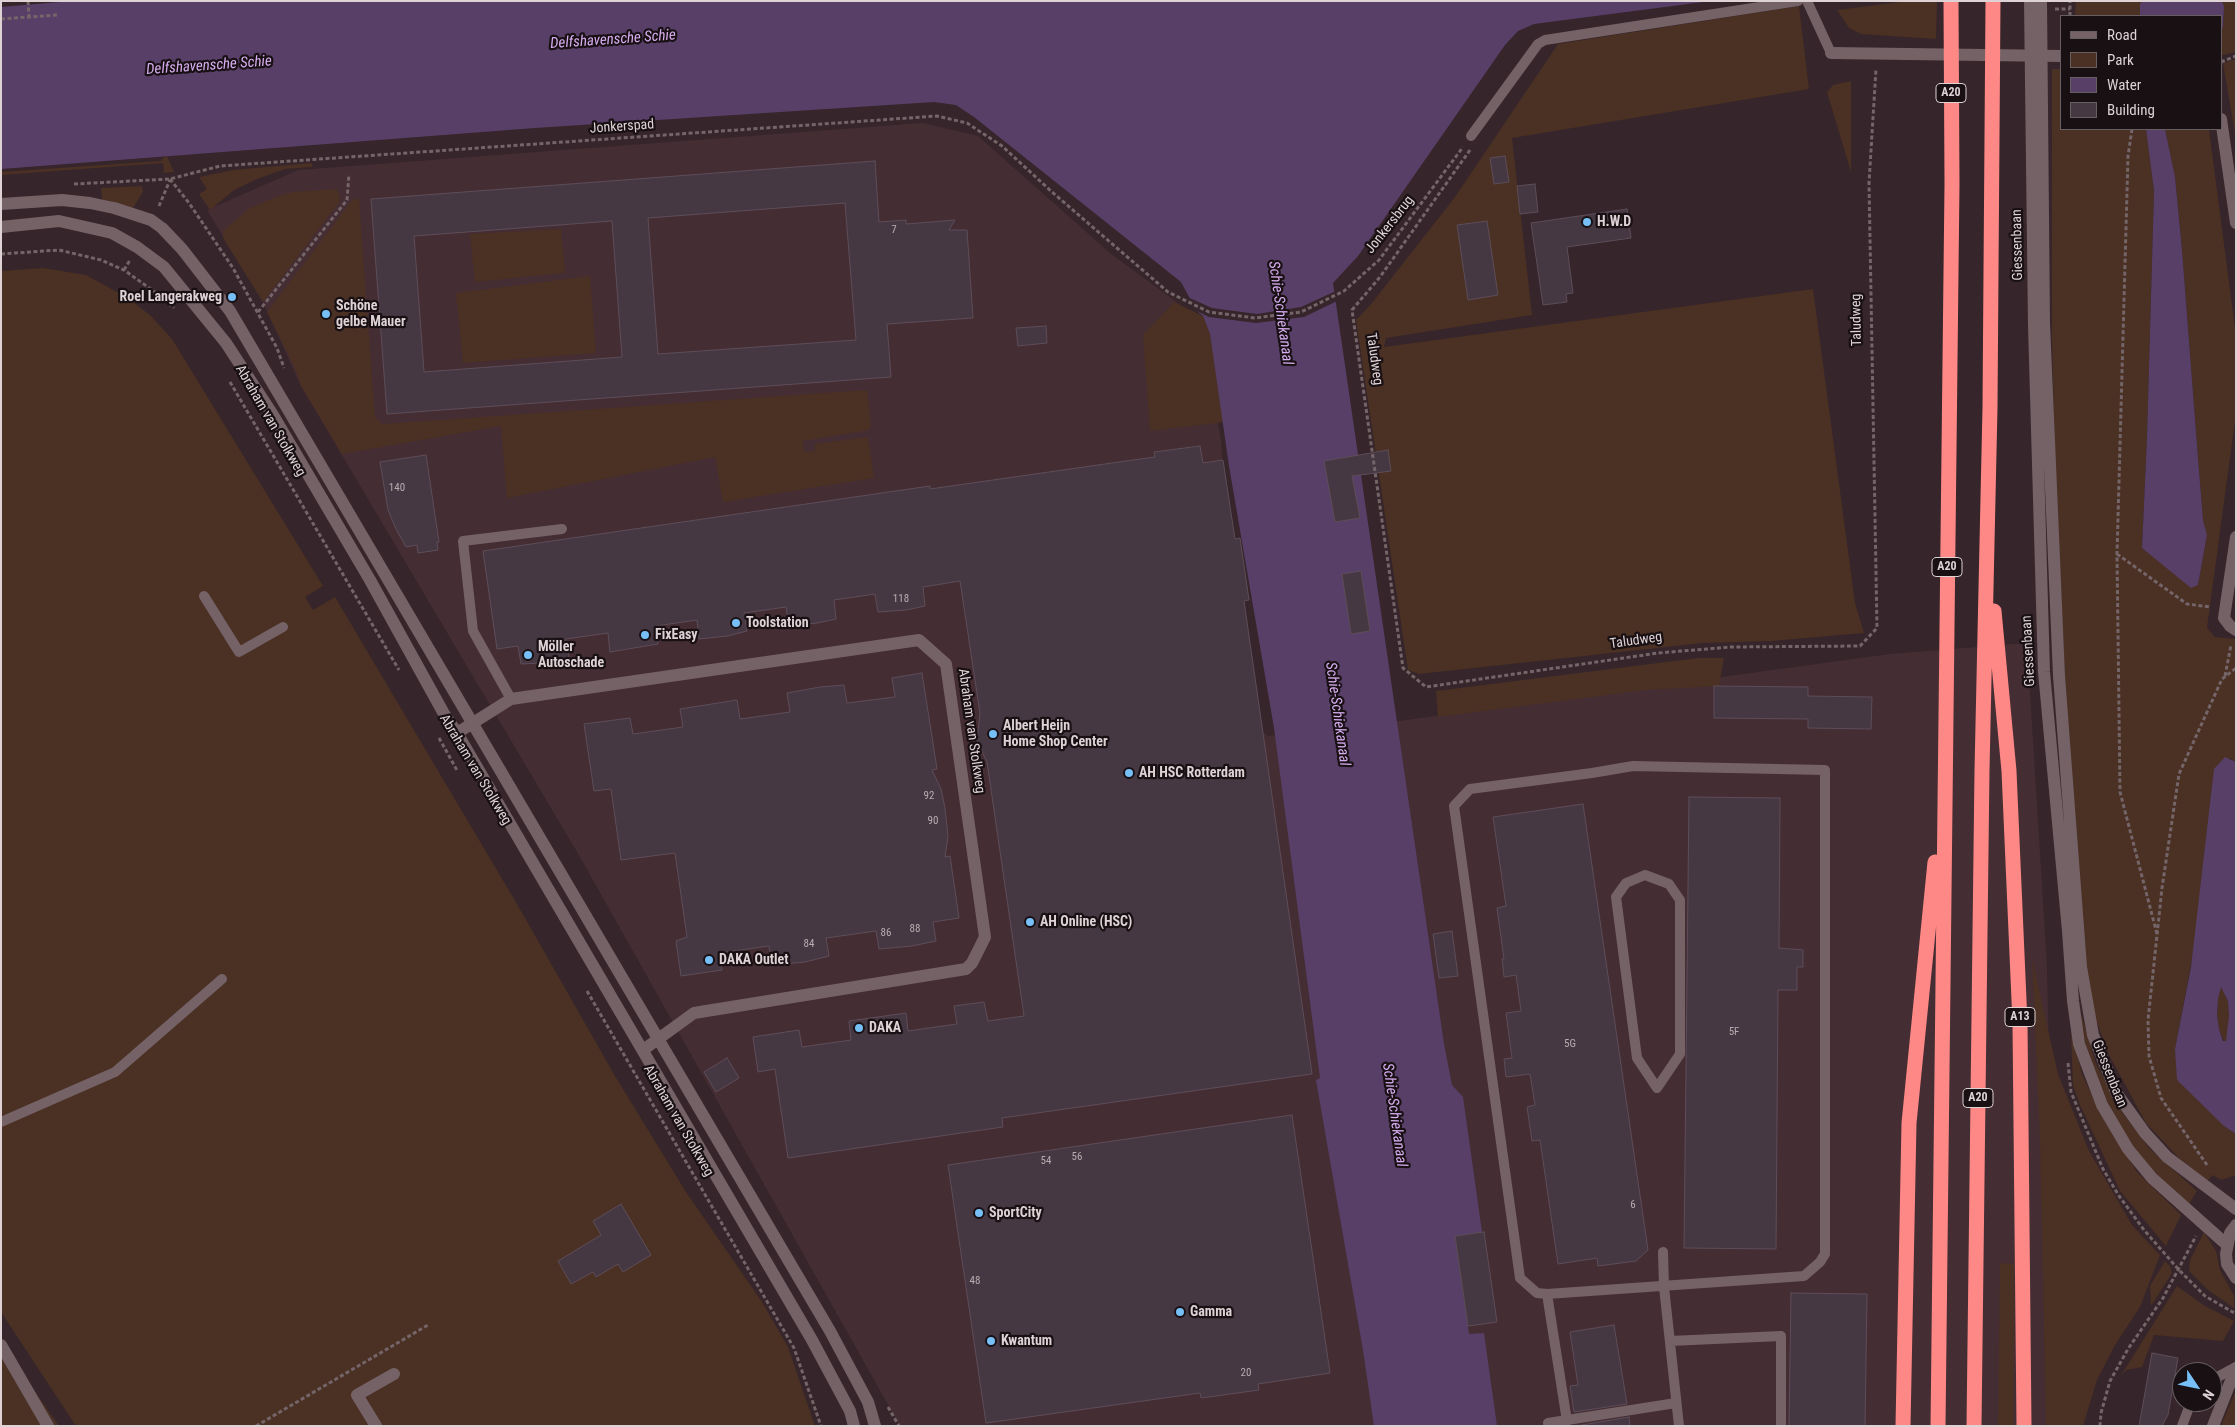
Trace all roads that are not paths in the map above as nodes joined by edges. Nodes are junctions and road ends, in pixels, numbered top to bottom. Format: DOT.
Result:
graph roads {
  1 [pos="1798,1"];
  2 [pos="1807,1"];
  3 [pos="1951,1"];
  4 [pos="1993,1"];
  5 [pos="2030,1"];
  6 [pos="2045,5"];
  7 [pos="1831,53"];
  8 [pos="2060,56"];
  9 [pos="2222,127"];
  10 [pos="1471,136"];
  11 [pos="2037,184"];
  12 [pos="1,204"];
  13 [pos="2236,223"];
  14 [pos="1,227"];
  15 [pos="562,529"];
  16 [pos="2236,537"];
  17 [pos="1987,542"];
  18 [pos="204,596"];
  19 [pos="283,627"];
  20 [pos="2233,628"];
  21 [pos="512,699"];
  22 [pos="472,722"];
  23 [pos="457,733"];
  24 [pos="1944,764"];
  25 [pos="222,980"];
  26 [pos="657,1040"];
  27 [pos="643,1050"];
  28 [pos="1657,1088"];
  29 [pos="1,1122"];
  30 [pos="2236,1209"];
  31 [pos="2236,1225"];
  32 [pos="2226,1244"];
  33 [pos="1663,1252"];
  34 [pos="2236,1278"];
  35 [pos="1664,1287"];
  36 [pos="1547,1294"];
  37 [pos="1670,1341"];
  38 [pos="1,1345"];
  39 [pos="2236,1367"];
  40 [pos="394,1374"];
  41 [pos="2222,1375"];
  42 [pos="1676,1403"];
  43 [pos="2187,1412"];
  44 [pos="1567,1421"];
  45 [pos="48,1426"];
  46 [pos="376,1426"];
  47 [pos="854,1426"];
  48 [pos="874,1426"];
  49 [pos="1549,1426"];
  50 [pos="1679,1426"];
  51 [pos="1781,1426"];
  52 [pos="1903,1426"];
  53 [pos="1938,1426"];
  54 [pos="1974,1426"];
  55 [pos="2024,1426"];
  56 [pos="2182,1426"];
  57 [pos="2213,1426"];
  1 -- 10 [label="lane"];
  2 -- 7 [label="lane"];
  3 -- 24 [label="highway, A20"];
  4 -- 17 [label="highway, A20"];
  5 -- 11 [label="street, Giessenbaan"];
  6 -- 11 [label="street, Giessenbaan"];
  7 -- 8 [label="street"];
  9 -- 13 [label="street"];
  11 -- 30 [label="street, Giessenbaan"];
  11 -- 32 [label="street, Giessenbaan"];
  12 -- 22 [label="street, Abraham van Stolkweg"];
  14 -- 23 [label="street, Abraham van Stolkweg"];
  15 -- 21 [label="lane"];
  16 -- 20 [label="street"];
  17 -- 54 [label="highway, A20"];
  17 -- 55 [label="highway, A13"];
  18 -- 19 [label="lane"];
  21 -- 22 [label="street, Abraham van Stolkweg"];
  21 -- 26 [label="street, Abraham van Stolkweg"];
  22 -- 23 [label="street, Abraham van Stolkweg"];
  22 -- 26 [label="street, Abraham van Stolkweg"];
  23 -- 27 [label="street, Abraham van Stolkweg"];
  24 -- 52 [label="highway, A20"];
  24 -- 53 [label="highway, A20"];
  25 -- 29 [label="lane"];
  26 -- 27 [label="street, Abraham van Stolkweg"];
  26 -- 48 [label="street, Abraham van Stolkweg"];
  27 -- 47 [label="street, Abraham van Stolkweg"];
  28 -- 28 [label="lane"];
  31 -- 32 [label="street"];
  32 -- 34 [label="street"];
  33 -- 35 [label="lane"];
  35 -- 36 [label="lane"];
  35 -- 36 [label="lane"];
  35 -- 37 [label="lane"];
  36 -- 44 [label="lane"];
  37 -- 42 [label="lane"];
  37 -- 51 [label="lane"];
  38 -- 45 [label="street"];
  39 -- 41 [label="lane"];
  39 -- 57 [label="street"];
  40 -- 46 [label="street"];
  42 -- 44 [label="lane"];
  42 -- 50 [label="lane"];
  43 -- 56 [label="lane"];
  44 -- 49 [label="lane"];
}
